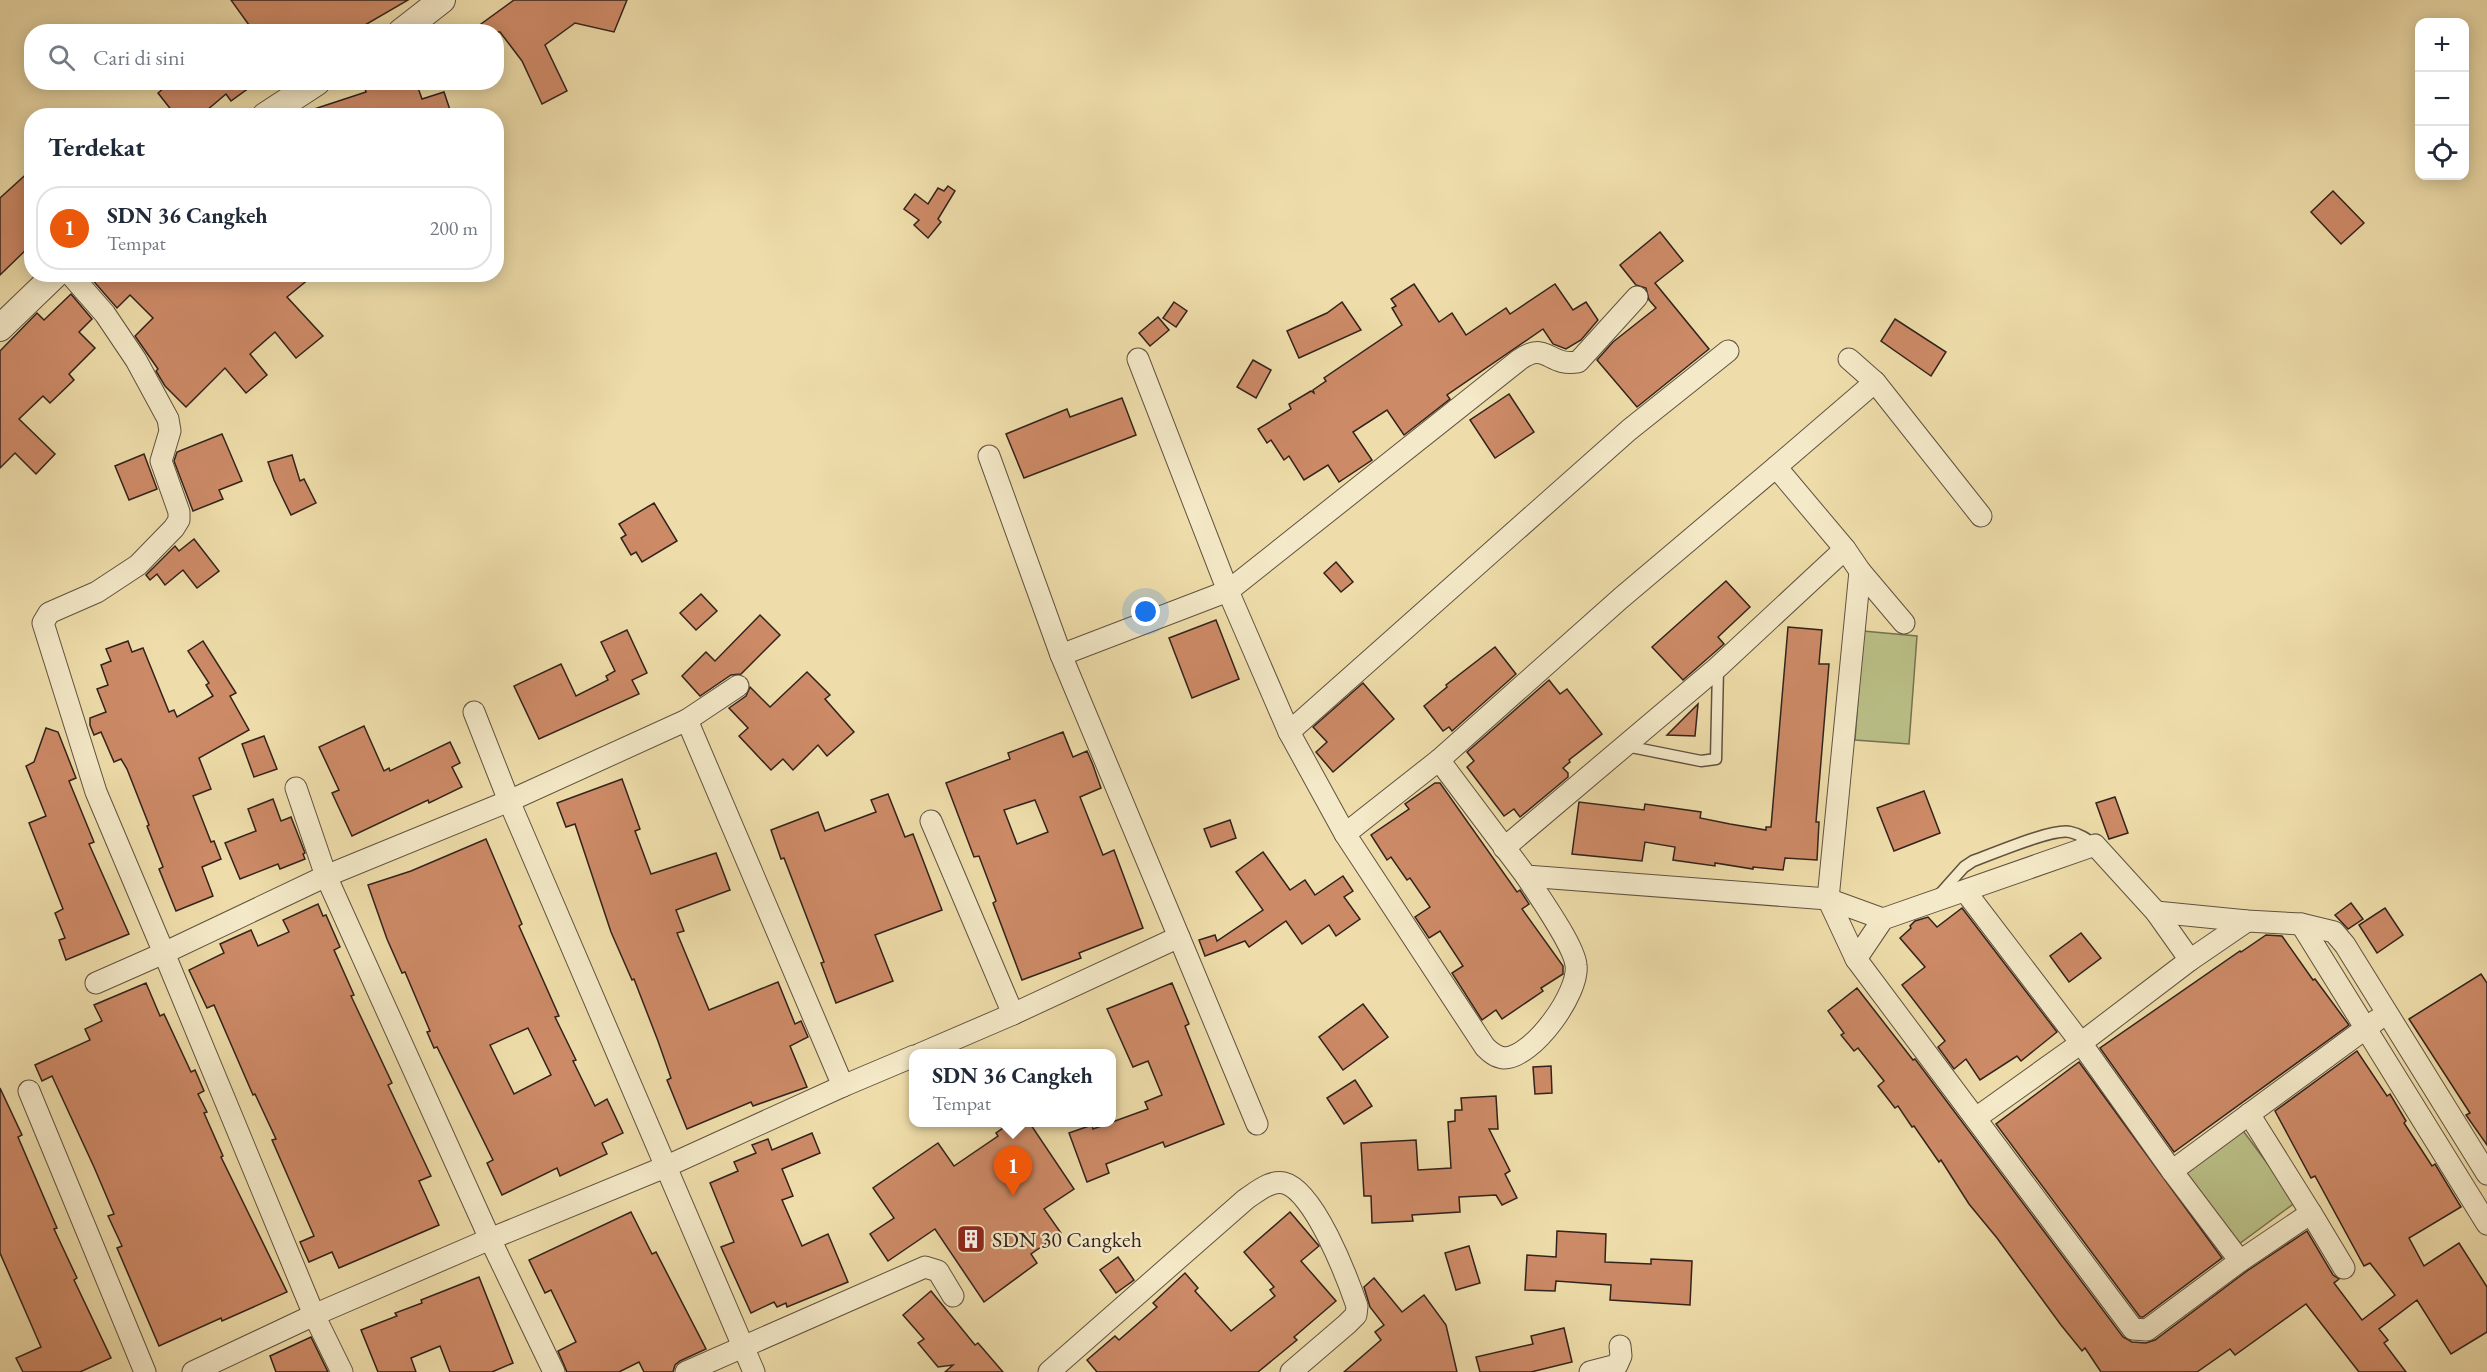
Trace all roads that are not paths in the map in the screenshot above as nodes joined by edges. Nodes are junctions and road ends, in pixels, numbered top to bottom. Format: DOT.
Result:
graph roads {
  1 [pos="442,0"];
  2 [pos="411,24"];
  3 [pos="305,90"];
  4 [pos="277,108"];
  5 [pos="48,282"];
  6 [pos="77,282"];
  7 [pos="1637,297"];
  8 [pos="0,328"];
  9 [pos="1728,351"];
  10 [pos="1138,359"];
  11 [pos="1849,359"];
  12 [pos="1875,382"];
  13 [pos="989,456"];
  14 [pos="1776,467"];
  15 [pos="1981,516"];
  16 [pos="1845,549"];
  17 [pos="1860,571"];
  18 [pos="1228,591"];
  19 [pos="1904,623"];
  20 [pos="1061,655"];
  21 [pos="1718,668"];
  22 [pos="738,686"];
  23 [pos="474,711"];
  24 [pos="687,720"];
  25 [pos="1289,732"];
  26 [pos="1626,746"];
  27 [pos="1439,760"];
  28 [pos="296,788"];
  29 [pos="509,801"];
  30 [pos="931,821"];
  31 [pos="1345,834"];
  32 [pos="2095,845"];
  33 [pos="1504,848"];
  34 [pos="326,876"];
  35 [pos="1526,876"];
  36 [pos="1965,891"];
  37 [pos="1828,899"];
  38 [pos="1935,900"];
  39 [pos="2156,912"];
  40 [pos="1883,919"];
  41 [pos="2247,921"];
  42 [pos="2301,924"];
  43 [pos="1179,937"];
  44 [pos="164,953"];
  45 [pos="1856,959"];
  46 [pos="2190,960"];
  47 [pos="96,983"];
  48 [pos="2386,1013"];
  49 [pos="1013,1014"];
  50 [pos="2365,1028"];
  51 [pos="2081,1043"];
  52 [pos="930,1049"];
  53 [pos="909,1058"];
  54 [pos="843,1086"];
  55 [pos="29,1091"];
  56 [pos="2250,1114"];
  57 [pos="1976,1118"];
  58 [pos="1257,1124"];
  59 [pos="665,1167"];
  60 [pos="2172,1171"];
  61 [pos="2487,1174"];
  62 [pos="2311,1213"];
  63 [pos="2487,1224"];
  64 [pos="490,1239"];
  65 [pos="2240,1261"];
  66 [pos="2344,1268"];
  67 [pos="953,1296"];
  68 [pos="314,1315"];
  69 [pos="743,1346"];
  70 [pos="1620,1346"];
  71 [pos="145,1372"];
  72 [pos="194,1372"];
  73 [pos="342,1372"];
  74 [pos="554,1372"];
  75 [pos="686,1372"];
  76 [pos="754,1372"];
  77 [pos="1049,1372"];
  78 [pos="1291,1372"];
  79 [pos="1590,1372"];
  1 -- 2 [label="street"];
  3 -- 4 [label="street"];
  5 -- 8 [label="street"];
  6 -- 44 [label="street"];
  7 -- 18 [label="street"];
  9 -- 25 [label="street"];
  10 -- 18 [label="street"];
  11 -- 12 [label="street"];
  12 -- 14 [label="street"];
  12 -- 15 [label="street"];
  13 -- 20 [label="street"];
  14 -- 16 [label="street"];
  14 -- 27 [label="street"];
  16 -- 17 [label="street"];
  16 -- 21 [label="street"];
  17 -- 19 [label="street"];
  17 -- 37 [label="street"];
  18 -- 20 [label="street"];
  18 -- 25 [label="street"];
  20 -- 43 [label="street"];
  21 -- 26 [label="street"];
  21 -- 26 [label="lane"];
  22 -- 24 [label="street"];
  23 -- 29 [label="street"];
  24 -- 29 [label="street"];
  24 -- 54 [label="street"];
  25 -- 31 [label="street"];
  26 -- 33 [label="street"];
  27 -- 31 [label="street"];
  27 -- 33 [label="street"];
  28 -- 34 [label="street"];
  29 -- 34 [label="street"];
  29 -- 59 [label="street"];
  30 -- 49 [label="street"];
  31 -- 35 [label="street"];
  32 -- 36 [label="street"];
  32 -- 38 [label="lane"];
  32 -- 39 [label="street"];
  33 -- 35 [label="street"];
  34 -- 44 [label="street"];
  34 -- 64 [label="street"];
  35 -- 37 [label="street"];
  36 -- 38 [label="street"];
  36 -- 51 [label="street"];
  37 -- 40 [label="street"];
  37 -- 45 [label="street"];
  38 -- 40 [label="street"];
  39 -- 41 [label="street"];
  39 -- 46 [label="street"];
  40 -- 45 [label="street"];
  41 -- 42 [label="street"];
  41 -- 46 [label="street"];
  42 -- 48 [label="street"];
  42 -- 50 [label="street"];
  43 -- 49 [label="street"];
  43 -- 58 [label="street"];
  44 -- 47 [label="street"];
  44 -- 68 [label="street"];
  45 -- 57 [label="street"];
  46 -- 51 [label="street"];
  48 -- 50 [label="street"];
  48 -- 61 [label="street"];
  49 -- 52 [label="street"];
  50 -- 56 [label="street"];
  50 -- 63 [label="street"];
  51 -- 57 [label="street"];
  51 -- 60 [label="street"];
  53 -- 54 [label="street"];
  54 -- 59 [label="street"];
  55 -- 71 [label="street"];
  56 -- 60 [label="street"];
  56 -- 62 [label="street"];
  57 -- 65 [label="street"];
  59 -- 64 [label="street"];
  59 -- 69 [label="street"];
  60 -- 65 [label="street"];
  62 -- 65 [label="street"];
  62 -- 66 [label="street"];
  64 -- 68 [label="street"];
  64 -- 74 [label="street"];
  67 -- 69 [label="street"];
  68 -- 72 [label="street"];
  68 -- 73 [label="street"];
  69 -- 75 [label="street"];
  69 -- 76 [label="street"];
  70 -- 79 [label="street"];
  77 -- 78 [label="street"];
}
